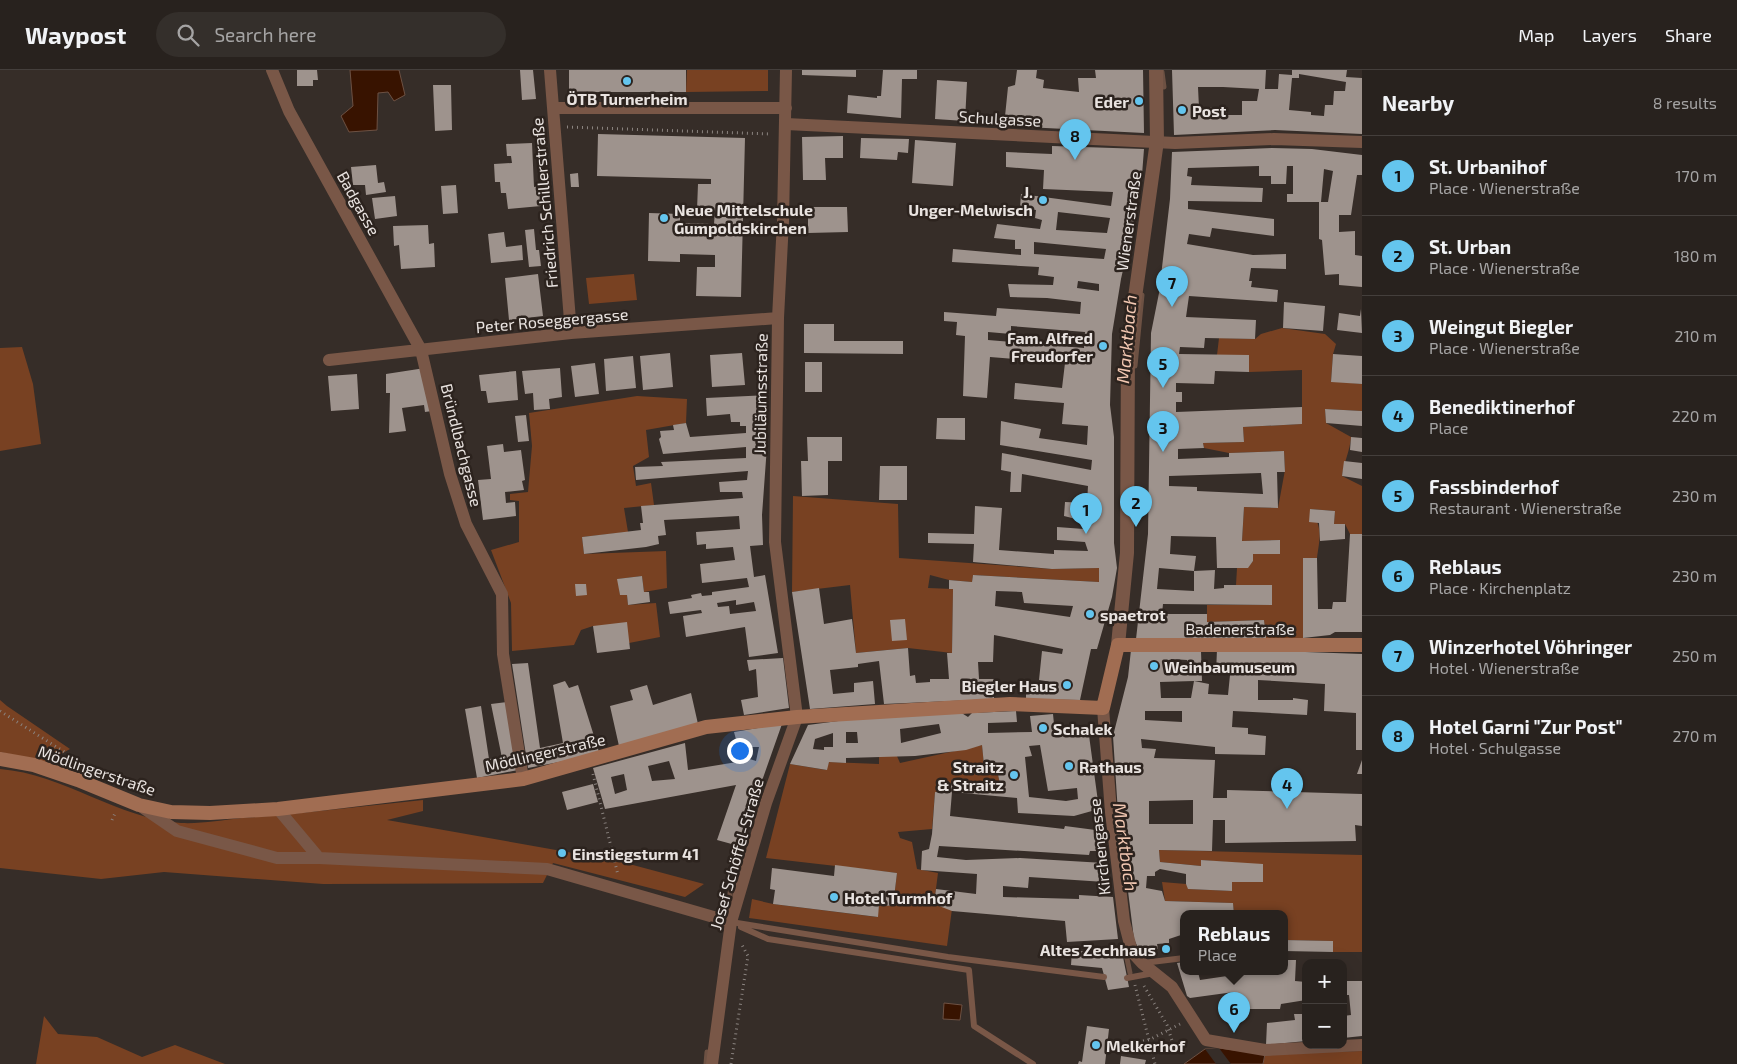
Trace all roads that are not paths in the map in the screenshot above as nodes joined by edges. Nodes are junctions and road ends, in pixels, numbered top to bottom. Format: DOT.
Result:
graph roads {
  1 [pos="272,70"];
  2 [pos="550,70"];
  3 [pos="786,70"];
  4 [pos="1156,70"];
  5 [pos="553,108"];
  6 [pos="786,108"];
  7 [pos="786,124"];
  8 [pos="1157,141"];
  9 [pos="1362,142"];
  10 [pos="778,318"];
  11 [pos="571,333"];
  12 [pos="421,350"];
  13 [pos="329,360"];
  14 [pos="1118,645"];
  15 [pos="1362,645"];
  16 [pos="1103,708"];
  17 [pos="797,716"];
  18 [pos="0,759"];
  19 [pos="523,779"];
  20 [pos="139,805"];
  21 [pos="278,809"];
  22 [pos="319,858"];
  23 [pos="731,922"];
  24 [pos="1180,958"];
  25 [pos="1142,963"];
  26 [pos="1155,973"];
  27 [pos="1104,977"];
  28 [pos="1132,977"];
  29 [pos="1362,1045"];
  30 [pos="712,1064"];
  31 [pos="1033,1064"];
  1 -- 12 [label="street, Badgasse"];
  2 -- 5 [label="street, Friedrich Schillerstraße"];
  3 -- 6 [label="street, Jubiläumsstraße"];
  4 -- 8 [label="street, Wienerstraße"];
  5 -- 6 [label="street"];
  5 -- 11 [label="street, Friedrich Schillerstraße"];
  6 -- 7 [label="street, Jubiläumsstraße"];
  7 -- 8 [label="street, Schulgasse"];
  7 -- 10 [label="street, Jubiläumsstraße"];
  8 -- 9 [label="street, Schulgasse"];
  8 -- 14 [label="street, Wienerstraße"];
  10 -- 11 [label="street, Peter Roseggergasse"];
  10 -- 17 [label="street, Jubiläumsstraße"];
  11 -- 12 [label="street, Peter Roseggergasse"];
  12 -- 13 [label="street, Peter Roseggergasse"];
  12 -- 19 [label="street, Bründlbachgasse"];
  14 -- 15 [label="main road, Badenerstraße"];
  14 -- 16 [label="main road"];
  16 -- 17 [label="main road, Mödlingerstraße"];
  16 -- 25 [label="street, Kirchengasse"];
  17 -- 19 [label="main road, Mödlingerstraße"];
  17 -- 23 [label="street, Josef Schöffel-Straße"];
  18 -- 20 [label="main road, Mödlingerstraße"];
  19 -- 21 [label="main road, Mödlingerstraße"];
  20 -- 21 [label="main road, Mödlingerstraße"];
  20 -- 22 [label="street"];
  21 -- 22 [label="street"];
  22 -- 23 [label="street"];
  23 -- 27 [label="lane"];
  23 -- 30 [label="street, Josef Schöffel-Straße"];
  23 -- 31 [label="lane"];
  24 -- 25 [label="lane"];
  25 -- 26 [label="street"];
  26 -- 28 [label="lane"];
  26 -- 29 [label="street"];
}
